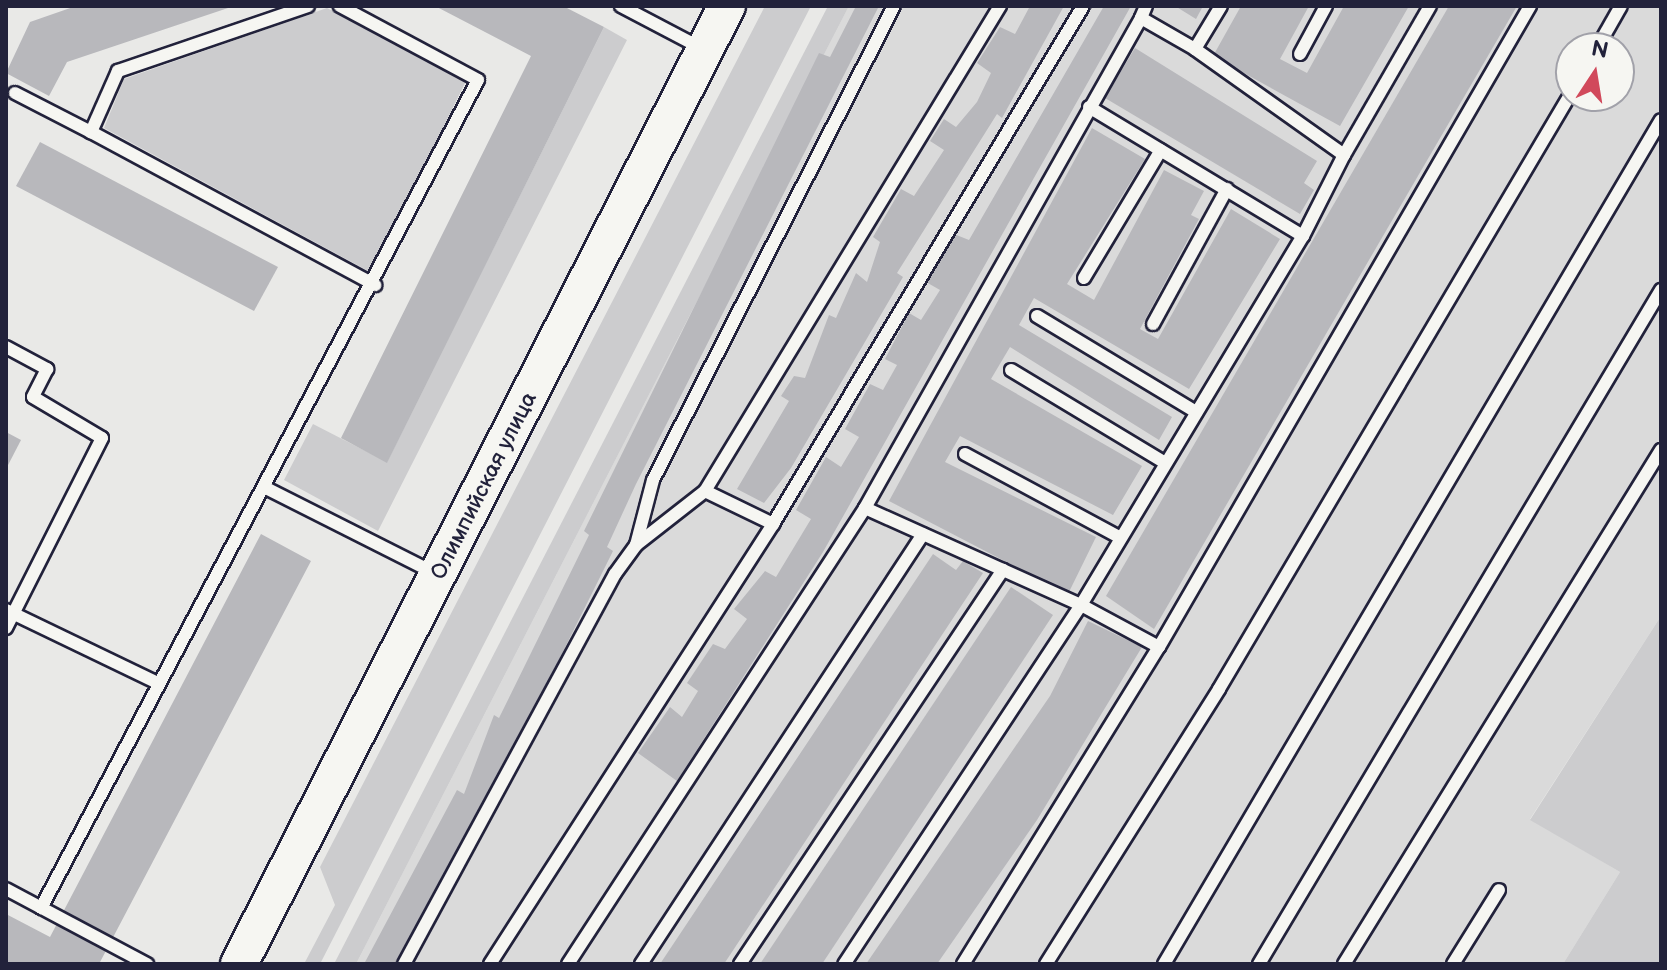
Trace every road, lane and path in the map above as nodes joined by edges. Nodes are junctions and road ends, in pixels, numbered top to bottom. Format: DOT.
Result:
graph roads {
  1 [pos="308,6"];
  2 [pos="340,6"];
  3 [pos="621,6"];
  4 [pos="727,6"];
  5 [pos="894,6"];
  6 [pos="1000,6"];
  7 [pos="1083,6"];
  8 [pos="1221,6"];
  9 [pos="1326,6"];
  10 [pos="1430,6"];
  11 [pos="1530,6"];
  12 [pos="1621,6"];
  13 [pos="1144,12"];
  14 [pos="1606,32"];
  15 [pos="1195,49"];
  16 [pos="704,50"];
  17 [pos="1300,54"];
  18 [pos="15,93"];
  19 [pos="1089,107"];
  20 [pos="1560,112"];
  21 [pos="1661,120"];
  22 [pos="91,132"];
  23 [pos="1161,150"];
  24 [pos="1344,155"];
  25 [pos="1227,189"];
  26 [pos="1303,236"];
  27 [pos="1084,278"];
  28 [pos="375,285"];
  29 [pos="1661,290"];
  30 [pos="1037,316"];
  31 [pos="1153,324"];
  32 [pos="6,347"];
  33 [pos="1011,370"];
  34 [pos="1196,412"];
  35 [pos="1661,450"];
  36 [pos="965,454"];
  37 [pos="1165,463"];
  38 [pos="266,488"];
  39 [pos="705,491"];
  40 [pos="865,508"];
  41 [pos="773,524"];
  42 [pos="923,534"];
  43 [pos="1119,537"];
  44 [pos="636,545"];
  45 [pos="1003,570"];
  46 [pos="439,575"];
  47 [pos="1081,605"];
  48 [pos="11,612"];
  49 [pos="6,628"];
  50 [pos="1159,647"];
  51 [pos="158,683"];
  52 [pos="6,889"];
  53 [pos="1499,890"];
  54 [pos="41,908"];
  55 [pos="147,964"];
  56 [pos="239,964"];
  57 [pos="404,964"];
  58 [pos="490,964"];
  59 [pos="568,964"];
  60 [pos="641,964"];
  61 [pos="740,964"];
  62 [pos="844,964"];
  63 [pos="963,964"];
  64 [pos="1046,964"];
  65 [pos="1164,964"];
  66 [pos="1259,964"];
  67 [pos="1344,964"];
  68 [pos="1453,964"];
  1 -- 22 [label="lane"];
  2 -- 28 [label="lane"];
  3 -- 16 [label="lane"];
  4 -- 16 [label="main road, Олимпийская улица"];
  5 -- 44 [label="lane"];
  6 -- 39 [label="lane"];
  7 -- 41 [label="lane"];
  8 -- 15 [label="lane"];
  9 -- 17 [label="lane"];
  10 -- 24 [label="lane"];
  11 -- 50 [label="lane"];
  12 -- 14 [label="lane"];
  13 -- 15 [label="lane"];
  13 -- 19 [label="lane"];
  15 -- 24 [label="lane"];
  16 -- 46 [label="main road, Олимпийская улица"];
  18 -- 22 [label="lane"];
  19 -- 23 [label="lane"];
  19 -- 40 [label="lane"];
  20 -- 64 [label="lane"];
  21 -- 65 [label="lane"];
  22 -- 28 [label="lane"];
  23 -- 25 [label="lane"];
  23 -- 27 [label="lane"];
  24 -- 26 [label="lane"];
  25 -- 26 [label="lane"];
  25 -- 31 [label="lane"];
  26 -- 34 [label="lane"];
  28 -- 38 [label="lane"];
  29 -- 66 [label="lane"];
  30 -- 34 [label="lane"];
  32 -- 48 [label="lane"];
  33 -- 37 [label="lane"];
  34 -- 37 [label="lane"];
  35 -- 67 [label="lane"];
  36 -- 43 [label="lane"];
  37 -- 43 [label="lane"];
  38 -- 46 [label="lane"];
  38 -- 51 [label="lane"];
  39 -- 41 [label="lane"];
  39 -- 44 [label="lane"];
  40 -- 42 [label="lane"];
  40 -- 59 [label="lane"];
  41 -- 58 [label="lane"];
  42 -- 45 [label="lane"];
  42 -- 60 [label="lane"];
  43 -- 47 [label="lane"];
  44 -- 57 [label="lane"];
  45 -- 47 [label="lane"];
  45 -- 61 [label="lane"];
  46 -- 56 [label="main road, Олимпийская улица"];
  47 -- 50 [label="lane"];
  47 -- 62 [label="lane"];
  48 -- 49 [label="lane"];
  48 -- 51 [label="lane"];
  50 -- 63 [label="lane"];
  51 -- 54 [label="lane"];
  52 -- 54 [label="lane"];
  53 -- 68 [label="lane"];
  54 -- 55 [label="lane"];
}
